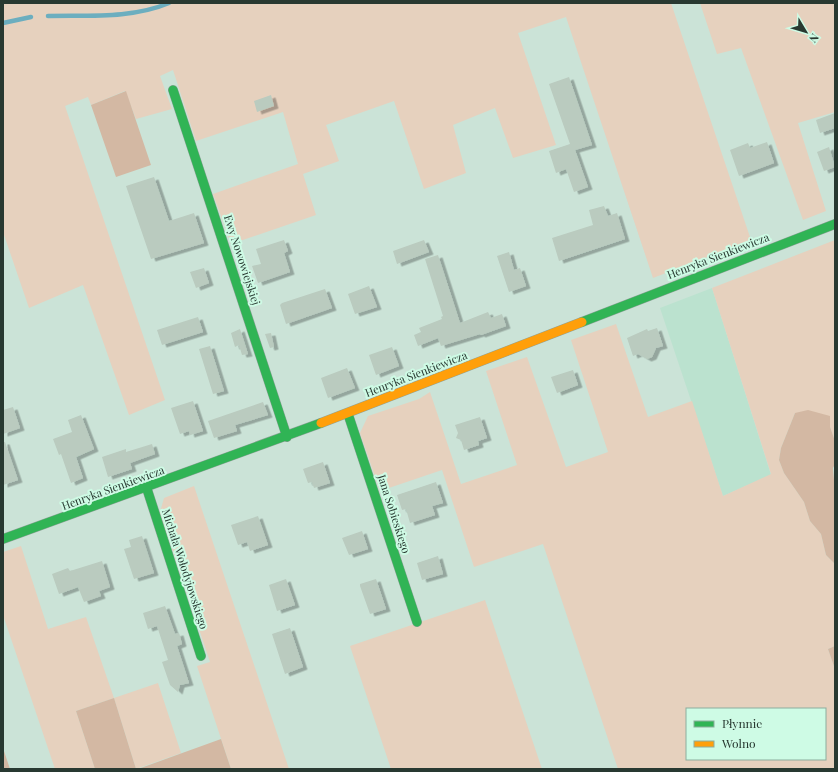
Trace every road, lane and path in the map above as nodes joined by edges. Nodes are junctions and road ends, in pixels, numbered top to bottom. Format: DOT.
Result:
graph roads {
  1 [pos="173,90"];
  2 [pos="835,224"];
  3 [pos="348,414"];
  4 [pos="287,437"];
  5 [pos="147,489"];
  6 [pos="3,539"];
  7 [pos="417,622"];
  8 [pos="201,656"];
  1 -- 4 [label="street, Ewy Nowowiejskiej"];
  2 -- 3 [label="street, Henryka Sienkiewicza"];
  3 -- 4 [label="street, Henryka Sienkiewicza"];
  3 -- 7 [label="street, Jana Sobieskiego"];
  4 -- 5 [label="street, Henryka Sienkiewicza"];
  5 -- 6 [label="street, Henryka Sienkiewicza"];
  5 -- 8 [label="street, Michała Wołodyjowskiego"];
}
